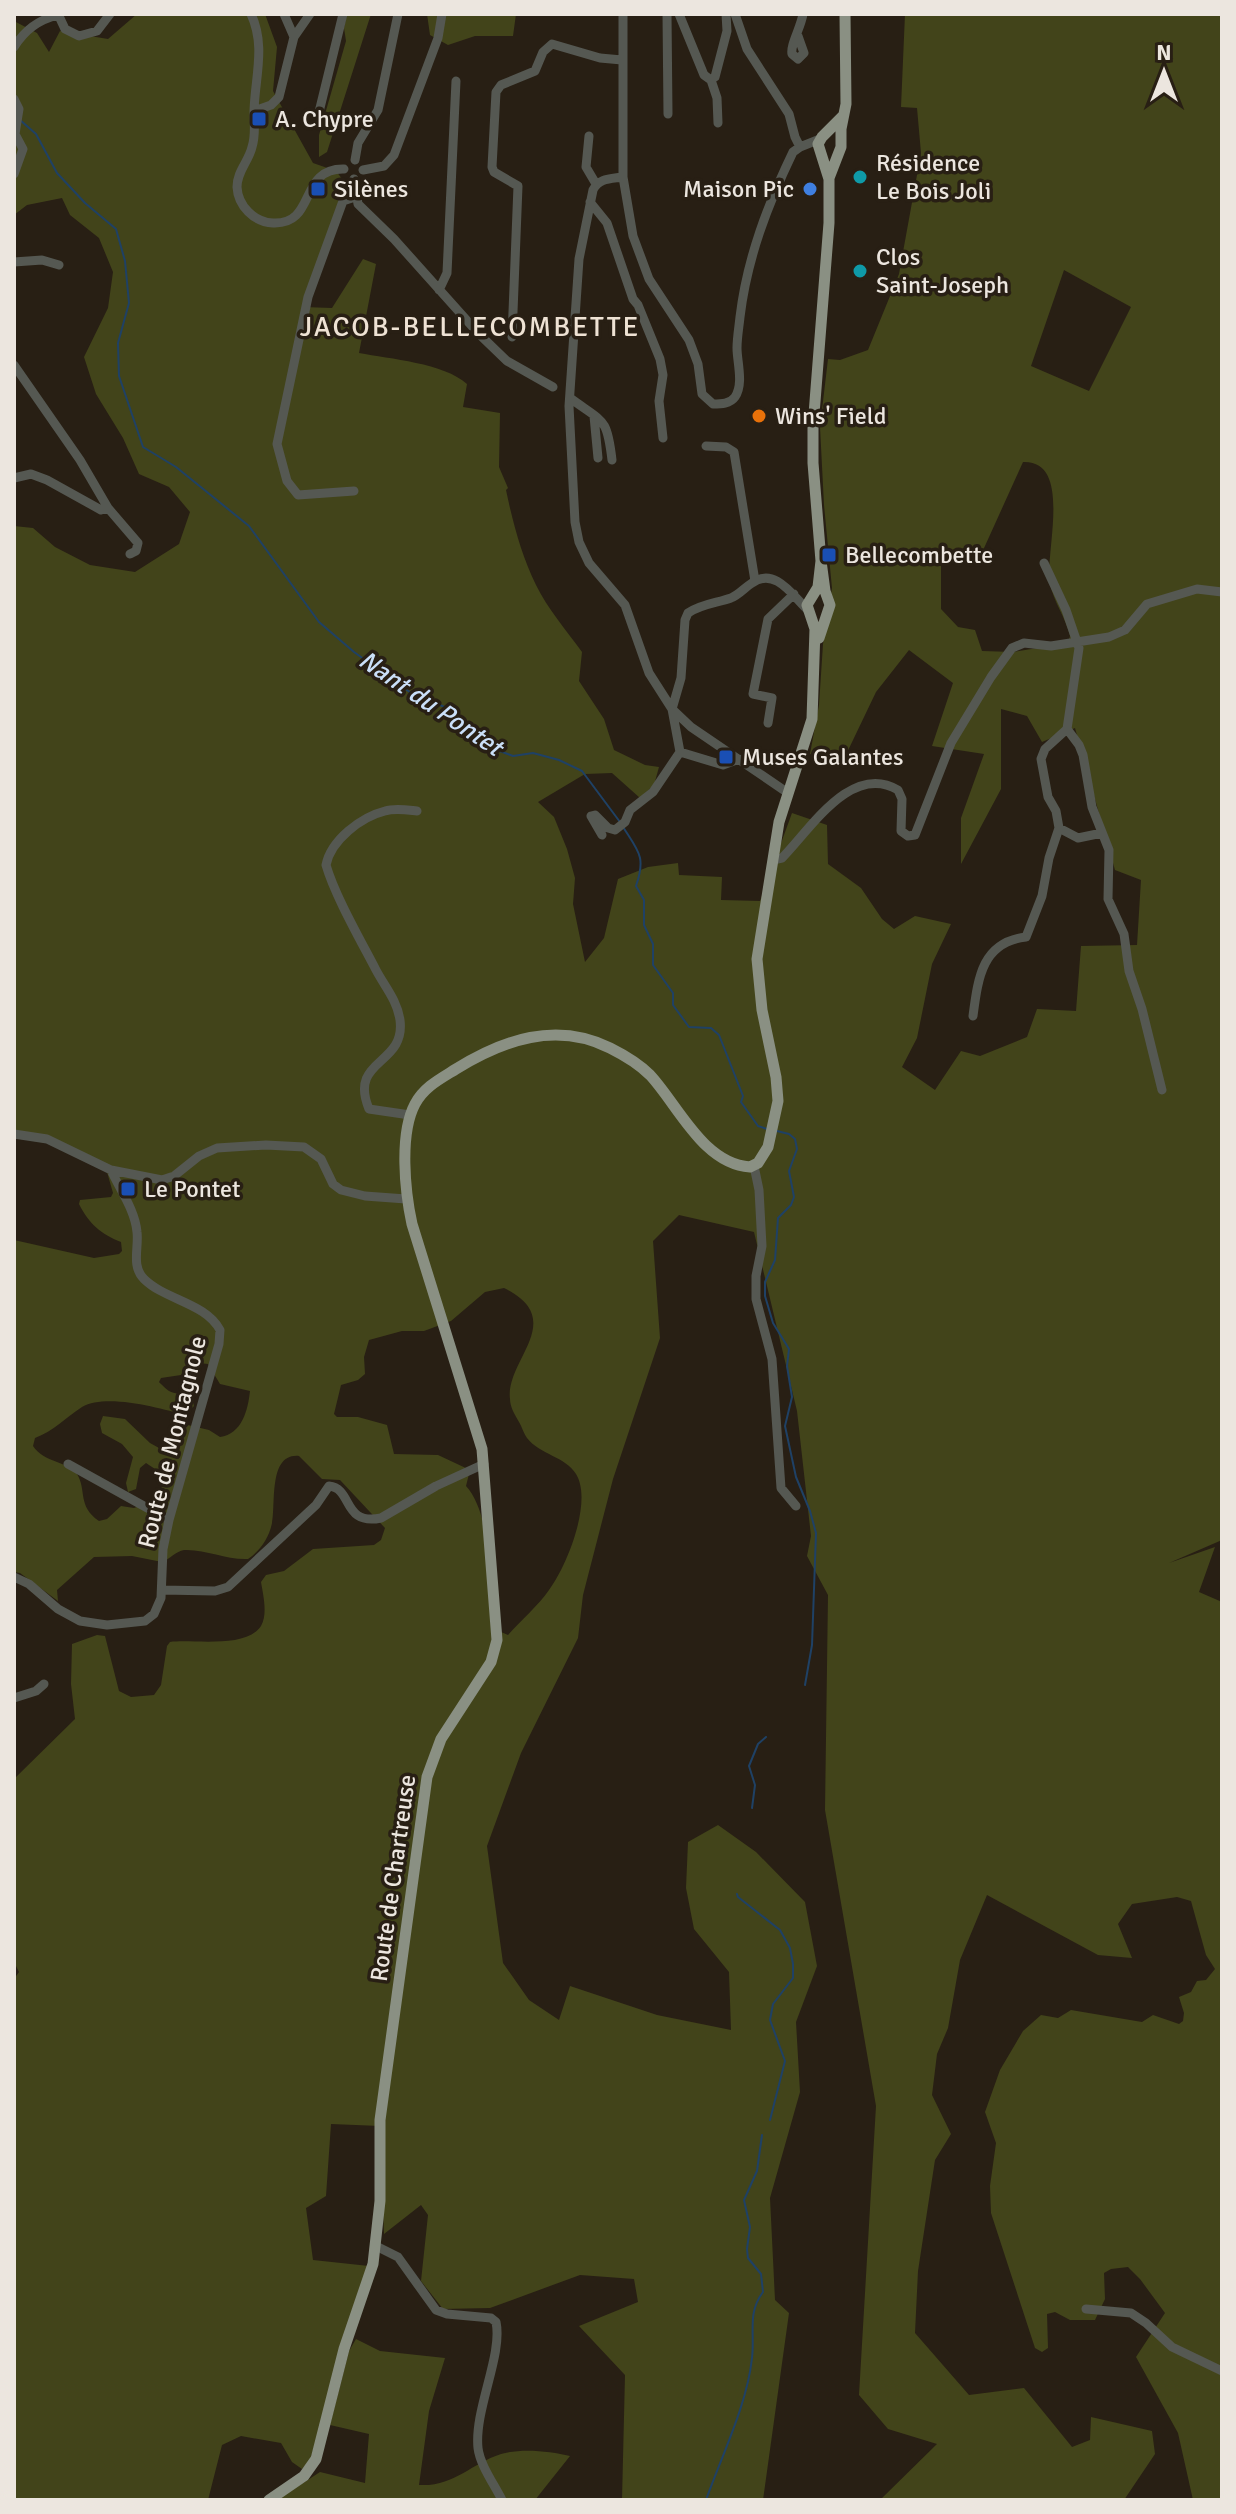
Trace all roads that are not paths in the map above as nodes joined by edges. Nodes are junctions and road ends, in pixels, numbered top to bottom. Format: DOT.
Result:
graph roads {
  1 [pos="58,14"];
  2 [pos="110,14"];
  3 [pos="251,14"];
  4 [pos="284,14"];
  5 [pos="310,14"];
  6 [pos="343,14"];
  7 [pos="398,14"];
  8 [pos="442,14"];
  9 [pos="623,14"];
  10 [pos="667,14"];
  11 [pos="679,14"];
  12 [pos="726,14"];
  13 [pos="735,14"];
  14 [pos="803,14"];
  15 [pos="845,14"];
  16 [pos="798,36"];
  17 [pos="294,37"];
  18 [pos="14,47"];
  19 [pos="622,60"];
  20 [pos="711,80"];
  21 [pos="456,81"];
  22 [pos="255,96"];
  23 [pos="14,99"];
  24 [pos="277,100"];
  25 [pos="254,111"];
  26 [pos="319,112"];
  27 [pos="668,114"];
  28 [pos="843,116"];
  29 [pos="718,123"];
  30 [pos="16,129"];
  31 [pos="589,136"];
  32 [pos="840,141"];
  33 [pos="822,145"];
  34 [pos="800,147"];
  35 [pos="837,155"];
  36 [pos="355,160"];
  37 [pos="344,169"];
  38 [pos="363,170"];
  39 [pos="14,174"];
  40 [pos="623,177"];
  41 [pos="354,179"];
  42 [pos="829,179"];
  43 [pos="596,184"];
  44 [pos="355,197"];
  45 [pos="590,202"];
  46 [pos="14,262"];
  47 [pos="59,265"];
  48 [pos="439,290"];
  49 [pos="512,337"];
  50 [pos="14,365"];
  51 [pos="553,387"];
  52 [pos="570,398"];
  53 [pos="594,416"];
  54 [pos="663,438"];
  55 [pos="706,446"];
  56 [pos="598,458"];
  57 [pos="612,460"];
  58 [pos="14,478"];
  59 [pos="354,491"];
  60 [pos="108,508"];
  61 [pos="130,554"];
  62 [pos="821,561"];
  63 [pos="1044,563"];
  64 [pos="755,581"];
  65 [pos="1222,592"];
  66 [pos="794,594"];
  67 [pos="812,596"];
  68 [pos="827,597"];
  69 [pos="810,613"];
  70 [pos="826,614"];
  71 [pos="1077,643"];
  72 [pos="813,666"];
  73 [pos="672,709"];
  74 [pos="768,723"];
  75 [pos="1067,729"];
  76 [pos="680,752"];
  77 [pos="739,759"];
  78 [pos="788,793"];
  79 [pos="417,811"];
  80 [pos="1059,828"];
  81 [pos="1102,833"];
  82 [pos="602,835"];
  83 [pos="773,860"];
  84 [pos="973,1016"];
  85 [pos="1162,1090"];
  86 [pos="410,1115"];
  87 [pos="14,1134"];
  88 [pos="754,1166"];
  89 [pos="111,1170"];
  90 [pos="406,1199"];
  91 [pos="68,1464"];
  92 [pos="484,1464"];
  93 [pos="796,1506"];
  94 [pos="169,1520"];
  95 [pos="14,1577"];
  96 [pos="162,1590"];
  97 [pos="44,1684"];
  98 [pos="14,1698"];
  99 [pos="376,2246"];
  100 [pos="1086,2309"];
  101 [pos="1222,2371"];
  102 [pos="269,2500"];
  103 [pos="502,2500"];
  1 -- 2 [label="street"];
  1 -- 18 [label="street"];
  3 -- 22 [label="street"];
  4 -- 17 [label="street"];
  5 -- 17 [label="street"];
  6 -- 26 [label="street"];
  7 -- 36 [label="street"];
  8 -- 38 [label="street"];
  9 -- 19 [label="street"];
  10 -- 27 [label="street"];
  11 -- 20 [label="street"];
  12 -- 20 [label="street"];
  13 -- 34 [label="street"];
  14 -- 16 [label="street"];
  15 -- 28 [label="main road"];
  17 -- 24 [label="street"];
  19 -- 40 [label="street"];
  19 -- 49 [label="street"];
  20 -- 29 [label="street"];
  21 -- 48 [label="street"];
  22 -- 24 [label="street"];
  22 -- 25 [label="street"];
  23 -- 30 [label="street"];
  24 -- 25 [label="street"];
  25 -- 37 [label="street"];
  28 -- 32 [label="main road"];
  28 -- 33 [label="main road"];
  30 -- 39 [label="street"];
  31 -- 43 [label="street"];
  32 -- 33 [label="main road"];
  32 -- 35 [label="main road"];
  33 -- 34 [label="street"];
  33 -- 35 [label="main road"];
  33 -- 42 [label="main road"];
  34 -- 40 [label="street"];
  35 -- 42 [label="main road"];
  36 -- 37 [label="street"];
  36 -- 38 [label="street"];
  37 -- 41 [label="street"];
  38 -- 41 [label="street"];
  40 -- 43 [label="street"];
  41 -- 44 [label="street"];
  42 -- 62 [label="main road"];
  43 -- 45 [label="street"];
  44 -- 48 [label="street"];
  44 -- 59 [label="street"];
  45 -- 52 [label="street"];
  45 -- 54 [label="street"];
  46 -- 47 [label="street"];
  48 -- 51 [label="street"];
  50 -- 60 [label="street"];
  52 -- 53 [label="street"];
  52 -- 73 [label="street"];
  53 -- 56 [label="street"];
  53 -- 57 [label="street"];
  55 -- 64 [label="street"];
  58 -- 60 [label="street"];
  60 -- 61 [label="street"];
  62 -- 67 [label="main road"];
  62 -- 68 [label="main road"];
  63 -- 71 [label="street"];
  64 -- 66 [label="street"];
  64 -- 73 [label="street"];
  65 -- 71 [label="street"];
  66 -- 67 [label="street"];
  66 -- 69 [label="street"];
  66 -- 74 [label="street"];
  67 -- 68 [label="main road"];
  67 -- 69 [label="main road"];
  68 -- 70 [label="main road"];
  69 -- 70 [label="main road"];
  69 -- 72 [label="main road"];
  70 -- 72 [label="main road"];
  71 -- 75 [label="street"];
  71 -- 83 [label="street"];
  72 -- 78 [label="main road"];
  73 -- 76 [label="street"];
  73 -- 77 [label="street"];
  75 -- 80 [label="street"];
  75 -- 81 [label="street"];
  76 -- 77 [label="street"];
  76 -- 82 [label="street"];
  77 -- 78 [label="street"];
  78 -- 83 [label="main road"];
  79 -- 86 [label="street"];
  80 -- 81 [label="street"];
  80 -- 84 [label="street"];
  81 -- 85 [label="street"];
  83 -- 88 [label="main road"];
  86 -- 88 [label="main road"];
  86 -- 90 [label="main road, Route de Chartreuse"];
  87 -- 89 [label="street"];
  88 -- 93 [label="street"];
  89 -- 90 [label="street"];
  89 -- 94 [label="street, Route de Montagnole"];
  90 -- 92 [label="main road, Route de Chartreuse"];
  91 -- 94 [label="street"];
  92 -- 96 [label="street"];
  92 -- 99 [label="main road, Route de Chartreuse"];
  94 -- 96 [label="street, Route de Montagnole"];
  95 -- 96 [label="street"];
  97 -- 98 [label="street"];
  99 -- 102 [label="main road, Route de Chartreuse"];
  99 -- 103 [label="street"];
  100 -- 101 [label="street"];
}
